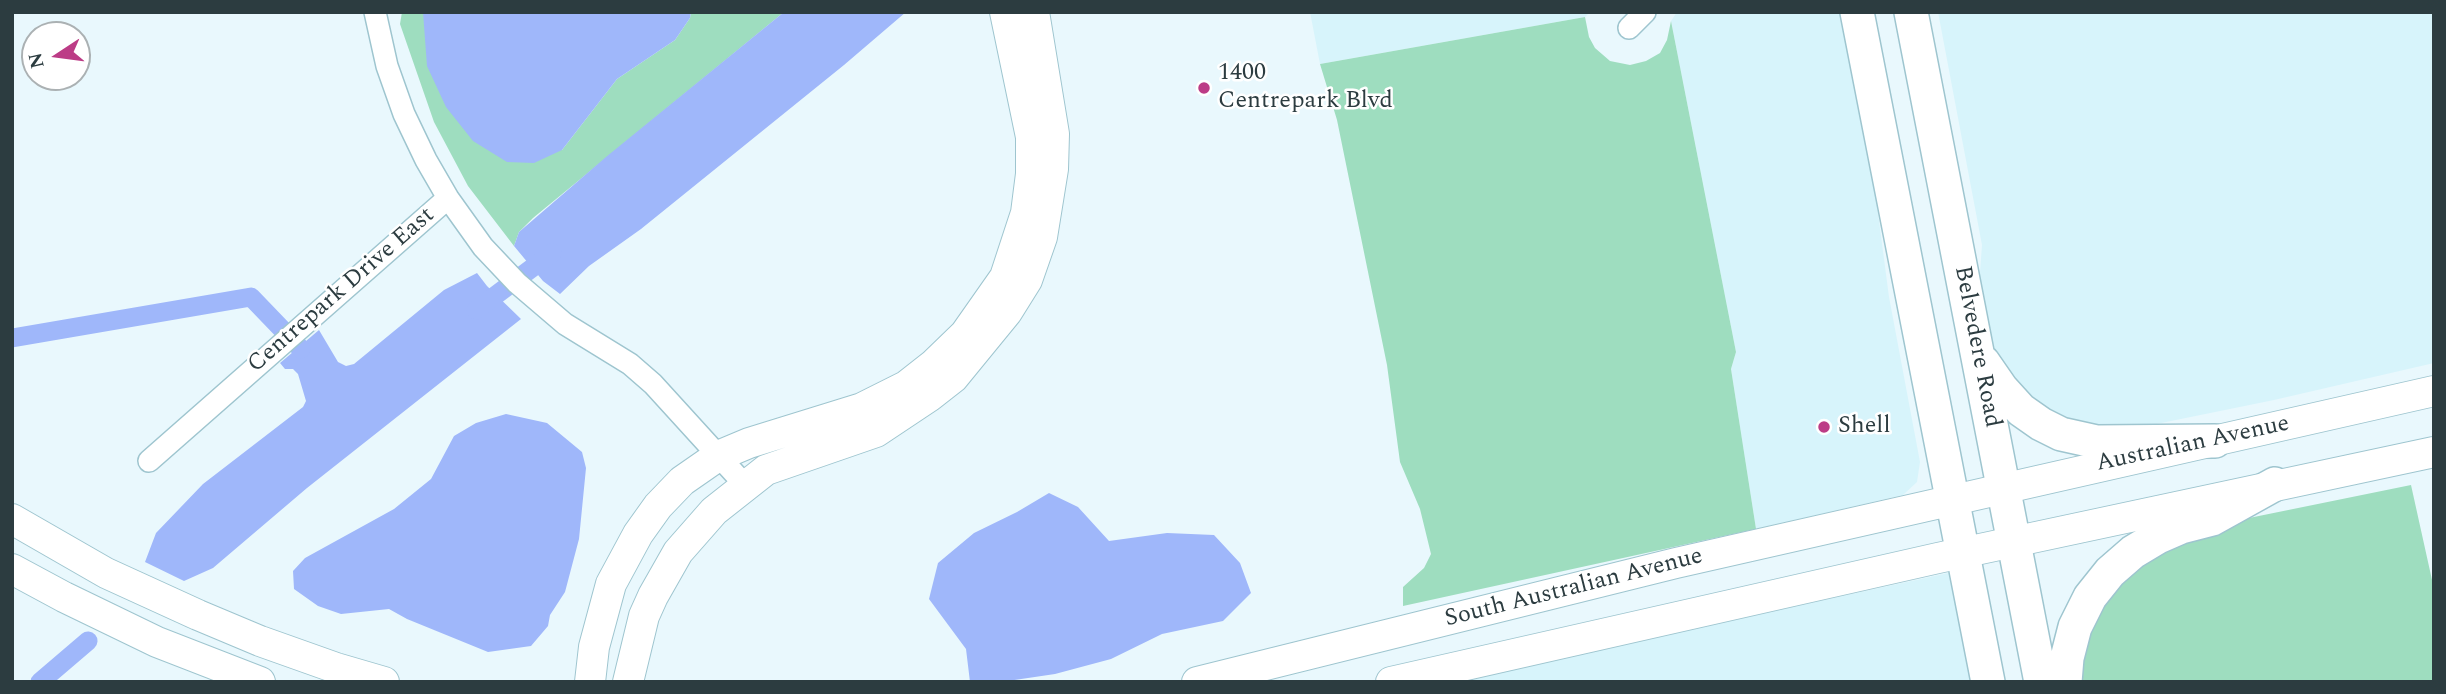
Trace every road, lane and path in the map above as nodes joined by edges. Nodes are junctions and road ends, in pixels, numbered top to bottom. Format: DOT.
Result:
graph roads {
  1 [pos="376,12"];
  2 [pos="1005,12"];
  3 [pos="1034,12"];
  4 [pos="1645,12"];
  5 [pos="1857,12"];
  6 [pos="1911,12"];
  7 [pos="1629,28"];
  8 [pos="448,198"];
  9 [pos="1977,353"];
  10 [pos="2434,391"];
  11 [pos="2215,441"];
  12 [pos="2434,452"];
  13 [pos="718,456"];
  14 [pos="149,461"];
  15 [pos="2275,484"];
  16 [pos="745,485"];
  17 [pos="2003,487"];
  18 [pos="1952,499"];
  19 [pos="12,519"];
  20 [pos="2014,541"];
  21 [pos="1962,552"];
  22 [pos="12,569"];
  23 [pos="260,682"];
  24 [pos="384,682"];
  25 [pos="590,682"];
  26 [pos="628,682"];
  27 [pos="1197,682"];
  28 [pos="1391,682"];
  29 [pos="1988,682"];
  30 [pos="2041,682"];
  31 [pos="2065,682"];
  1 -- 8 [label="street, Centrepark Drive East"];
  2 -- 13 [label="main road"];
  3 -- 16 [label="main road"];
  4 -- 7 [label="street"];
  5 -- 18 [label="main road"];
  6 -- 9 [label="main road, Belvedere Road"];
  8 -- 13 [label="street"];
  8 -- 14 [label="street, Centrepark Drive East"];
  9 -- 11 [label="main road"];
  9 -- 17 [label="main road, Belvedere Road"];
  10 -- 11 [label="main road, Australian Avenue"];
  11 -- 17 [label="main road, Australian Avenue"];
  12 -- 15 [label="main road"];
  13 -- 16 [label="street"];
  13 -- 25 [label="main road"];
  15 -- 20 [label="main road"];
  15 -- 31 [label="main road"];
  16 -- 26 [label="main road"];
  17 -- 18 [label="main road, Australian Avenue"];
  17 -- 20 [label="main road, Belvedere Road"];
  18 -- 21 [label="main road"];
  18 -- 27 [label="main road, South Australian Avenue"];
  19 -- 24 [label="main road"];
  20 -- 21 [label="main road"];
  20 -- 30 [label="main road, Belvedere Road"];
  21 -- 28 [label="main road, South Australian Avenue"];
  21 -- 29 [label="main road"];
  22 -- 23 [label="main road"];
}
